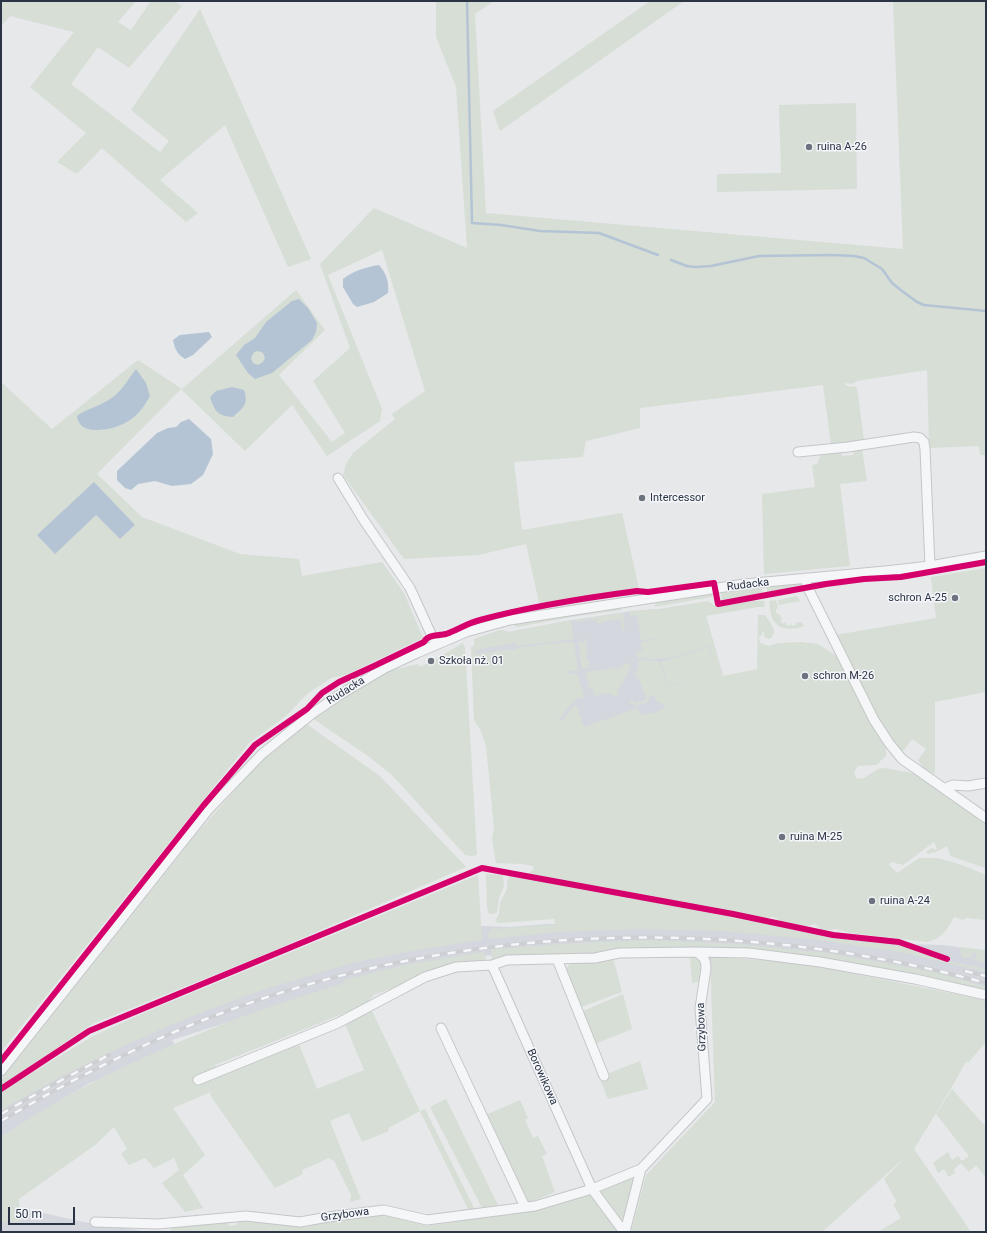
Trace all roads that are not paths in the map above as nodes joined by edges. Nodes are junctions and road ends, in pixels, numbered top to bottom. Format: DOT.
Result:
graph roads {
  1 [pos="798,452"];
  2 [pos="338,478"];
  3 [pos="986,556"];
  4 [pos="930,566"];
  5 [pos="805,578"];
  6 [pos="436,645"];
  7 [pos="986,783"];
  8 [pos="947,790"];
  9 [pos="986,818"];
  10 [pos="696,952"];
  11 [pos="557,959"];
  12 [pos="492,966"];
  13 [pos="986,995"];
  14 [pos="442,1028"];
  15 [pos="1,1071"];
  16 [pos="604,1076"];
  17 [pos="198,1080"];
  18 [pos="641,1169"];
  19 [pos="592,1189"];
  20 [pos="525,1207"];
  21 [pos="95,1222"];
  22 [pos="159,1228"];
  23 [pos="625,1232"];
  1 -- 4 [label="street"];
  2 -- 6 [label="street"];
  3 -- 4 [label="street, Rudacka"];
  4 -- 5 [label="street, Rudacka"];
  5 -- 6 [label="street, Rudacka"];
  5 -- 8 [label="street"];
  6 -- 15 [label="street, Rudacka"];
  7 -- 8 [label="street"];
  8 -- 9 [label="street"];
  10 -- 11 [label="street"];
  10 -- 13 [label="street"];
  10 -- 18 [label="street, Grzybowa"];
  11 -- 12 [label="street"];
  11 -- 16 [label="street"];
  12 -- 17 [label="street"];
  12 -- 19 [label="street, Borowikowa"];
  14 -- 20 [label="street"];
  18 -- 19 [label="street, Grzybowa"];
  18 -- 23 [label="street"];
  19 -- 20 [label="street, Grzybowa"];
  19 -- 23 [label="street"];
  20 -- 22 [label="street, Grzybowa"];
  21 -- 22 [label="street, Grzybowa"];
}
